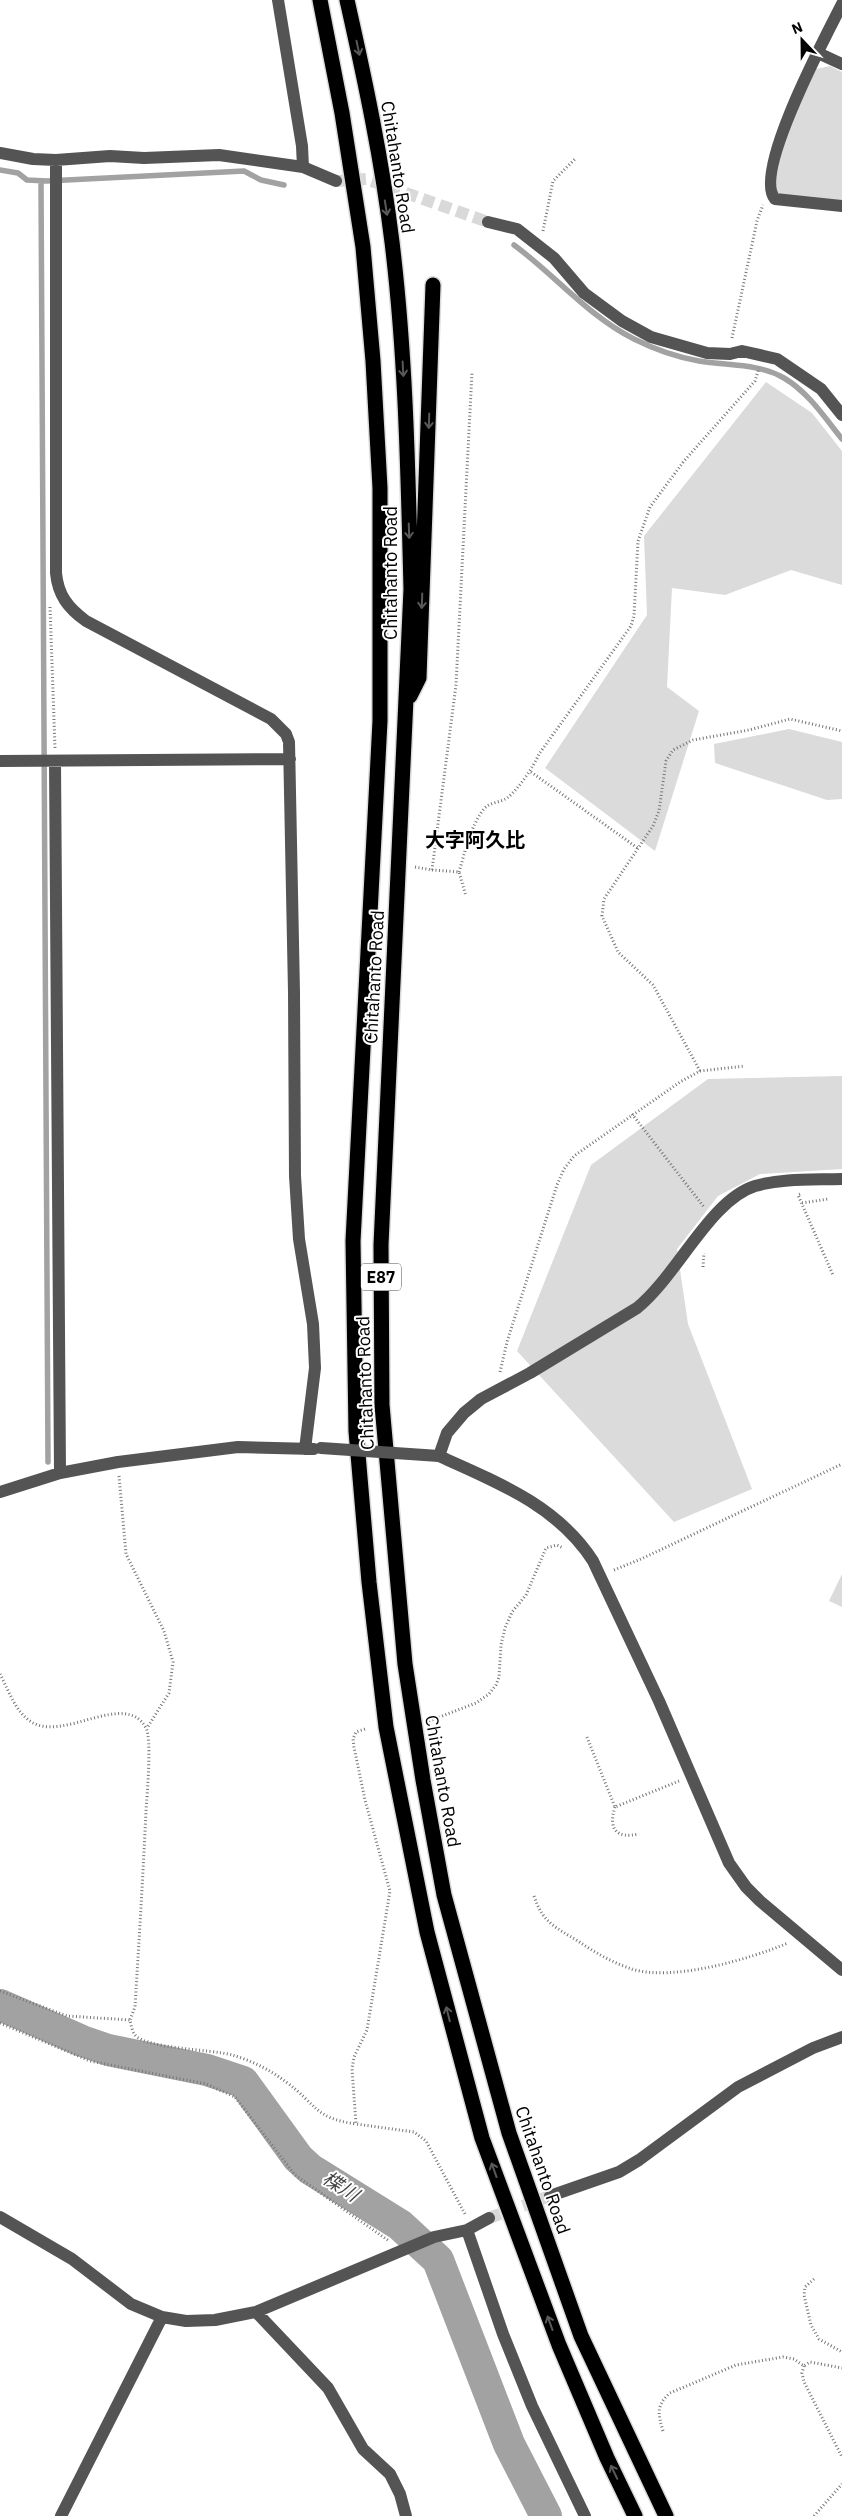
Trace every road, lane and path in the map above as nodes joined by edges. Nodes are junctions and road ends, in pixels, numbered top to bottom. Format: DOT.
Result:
graph roads {
  1 [pos="278,0"];
  2 [pos="320,0"];
  3 [pos="347,0"];
  4 [pos="842,4"];
  5 [pos="818,53"];
  6 [pos="842,64"];
  7 [pos="0,153"];
  8 [pos="574,159"];
  9 [pos="56,160"];
  10 [pos="303,166"];
  11 [pos="336,181"];
  12 [pos="770,193"];
  13 [pos="842,206"];
  14 [pos="488,222"];
  15 [pos="536,245"];
  16 [pos="434,285"];
  17 [pos="730,354"];
  18 [pos="763,356"];
  19 [pos="472,372"];
  20 [pos="842,415"];
  21 [pos="60,592"];
  22 [pos="407,704"];
  23 [pos="842,731"];
  24 [pos="290,759"];
  25 [pos="0,761"];
  26 [pos="55,761"];
  27 [pos="531,772"];
  28 [pos="639,849"];
  29 [pos="415,867"];
  30 [pos="432,870"];
  31 [pos="459,872"];
  32 [pos="466,896"];
  33 [pos="745,1066"];
  34 [pos="700,1071"];
  35 [pos="632,1114"];
  36 [pos="821,1179"];
  37 [pos="842,1179"];
  38 [pos="828,1199"];
  39 [pos="802,1203"];
  40 [pos="712,1218"];
  41 [pos="833,1275"];
  42 [pos="503,1387"];
  43 [pos="305,1449"];
  44 [pos="439,1456"];
  45 [pos="118,1462"];
  46 [pos="60,1473"];
  47 [pos="0,1492"];
  48 [pos="0,1674"];
  49 [pos="147,1728"];
  50 [pos="365,1729"];
  51 [pos="587,1737"];
  52 [pos="691,1776"];
  53 [pos="615,1807"];
  54 [pos="639,1834"];
  55 [pos="534,1896"];
  56 [pos="802,1935"];
  57 [pos="842,1970"];
  58 [pos="0,1991"];
  59 [pos="130,2020"];
  60 [pos="0,2023"];
  61 [pos="842,2037"];
  62 [pos="356,2124"];
  63 [pos="550,2196"];
  64 [pos="0,2217"];
  65 [pos="489,2218"];
  66 [pos="469,2229"];
  67 [pos="404,2250"];
  68 [pos="814,2278"];
  69 [pos="256,2312"];
  70 [pos="162,2317"];
  71 [pos="842,2352"];
  72 [pos="804,2366"];
  73 [pos="842,2368"];
  74 [pos="663,2431"];
  75 [pos="842,2457"];
  76 [pos="842,2484"];
  77 [pos="61,2516"];
  78 [pos="406,2516"];
  79 [pos="585,2516"];
  80 [pos="635,2516"];
  81 [pos="666,2516"];
  82 [pos="814,2516"];
  1 -- 10 [label="street"];
  80 -- 2 [label="highway, Chitahanto Road / E87, one-way"];
  3 -- 22 [label="highway, Chitahanto Road / E87, one-way"];
  4 -- 5 [label="street"];
  5 -- 6 [label="street"];
  5 -- 12 [label="street"];
  7 -- 9 [label="street"];
  8 -- 15 [label="path"];
  9 -- 10 [label="street"];
  9 -- 21 [label="street"];
  10 -- 11 [label="street"];
  12 -- 13 [label="street"];
  12 -- 17 [label="path"];
  14 -- 15 [label="street"];
  15 -- 17 [label="street"];
  16 -- 22 [label="highway, one-way"];
  17 -- 18 [label="street"];
  18 -- 20 [label="street"];
  18 -- 27 [label="path"];
  19 -- 30 [label="path"];
  21 -- 24 [label="street"];
  21 -- 26 [label="path"];
  22 -- 81 [label="highway, Chitahanto Road / E87"];
  23 -- 28 [label="path"];
  24 -- 26 [label="street"];
  24 -- 43 [label="street"];
  25 -- 26 [label="street"];
  26 -- 46 [label="street"];
  27 -- 28 [label="path"];
  27 -- 31 [label="path"];
  28 -- 34 [label="path"];
  29 -- 30 [label="path"];
  30 -- 31 [label="path"];
  31 -- 32 [label="path"];
  33 -- 34 [label="path"];
  34 -- 35 [label="path"];
  35 -- 40 [label="path"];
  35 -- 42 [label="path"];
  36 -- 37 [label="street"];
  36 -- 39 [label="path"];
  36 -- 40 [label="street"];
  38 -- 39 [label="path"];
  39 -- 41 [label="path"];
  40 -- 42 [label="street"];
  42 -- 44 [label="street"];
  43 -- 44 [label="street, bridge"];
  43 -- 45 [label="street"];
  44 -- 52 [label="street"];
  45 -- 46 [label="street"];
  45 -- 49 [label="path"];
  46 -- 47 [label="street"];
  48 -- 49 [label="path"];
  49 -- 59 [label="path"];
  50 -- 62 [label="path"];
  51 -- 53 [label="path"];
  52 -- 53 [label="path"];
  52 -- 56 [label="street"];
  53 -- 54 [label="path"];
  55 -- 56 [label="path"];
  56 -- 57 [label="street"];
  58 -- 59 [label="path"];
  59 -- 62 [label="path"];
  60 -- 67 [label="path"];
  61 -- 63 [label="street"];
  62 -- 66 [label="path"];
  64 -- 70 [label="street"];
  65 -- 66 [label="street"];
  66 -- 67 [label="street"];
  66 -- 79 [label="street"];
  67 -- 69 [label="street"];
  68 -- 71 [label="path"];
  69 -- 70 [label="street"];
  69 -- 78 [label="street"];
  70 -- 77 [label="street"];
  72 -- 73 [label="path"];
  72 -- 74 [label="path"];
  72 -- 75 [label="path"];
  76 -- 82 [label="path"];
}
